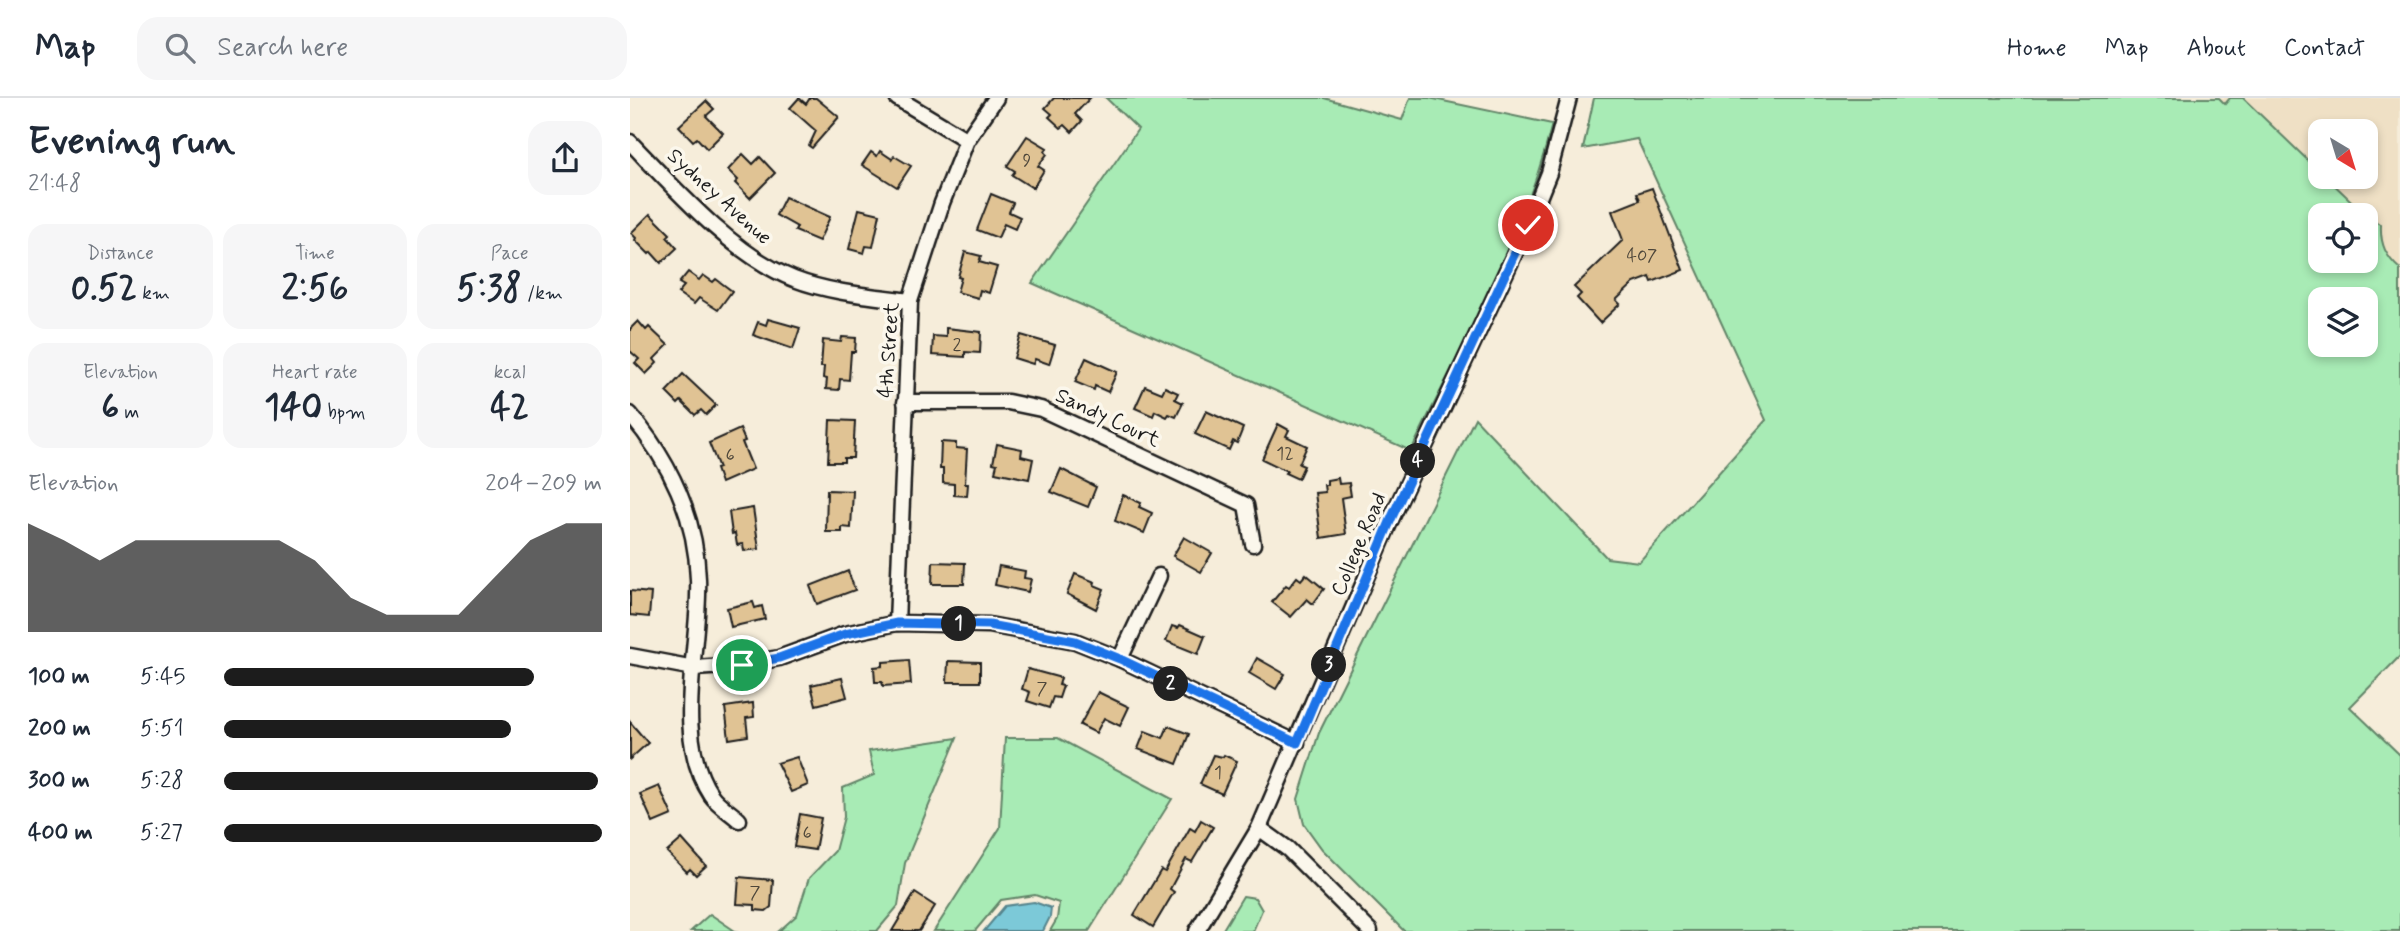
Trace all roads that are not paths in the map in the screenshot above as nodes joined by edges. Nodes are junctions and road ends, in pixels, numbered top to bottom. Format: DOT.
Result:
graph roads {
  1 [pos="897,98"];
  2 [pos="996,98"];
  3 [pos="1569,98"];
  4 [pos="967,140"];
  5 [pos="630,142"];
  6 [pos="910,302"];
  7 [pos="905,402"];
  8 [pos="630,414"];
  9 [pos="1253,544"];
  10 [pos="1159,576"];
  11 [pos="897,623"];
  12 [pos="630,656"];
  13 [pos="1120,659"];
  14 [pos="694,668"];
  15 [pos="1297,743"];
  16 [pos="739,820"];
  17 [pos="1259,828"];
  18 [pos="1197,931"];
  19 [pos="1370,931"];
  1 -- 4 [label="street"];
  2 -- 4 [label="street, 4th Street"];
  3 -- 15 [label="street, College Road"];
  4 -- 6 [label="street, 4th Street"];
  5 -- 6 [label="street, Sydney Avenue"];
  6 -- 7 [label="street, 4th Street"];
  7 -- 9 [label="street, Sandy Court"];
  7 -- 11 [label="street, 4th Street"];
  8 -- 14 [label="street"];
  10 -- 13 [label="street"];
  11 -- 13 [label="street"];
  11 -- 14 [label="street"];
  12 -- 14 [label="street"];
  13 -- 15 [label="street"];
  14 -- 16 [label="street"];
  15 -- 17 [label="street, College Road"];
  17 -- 18 [label="street, College Road"];
  17 -- 19 [label="street"];
}
